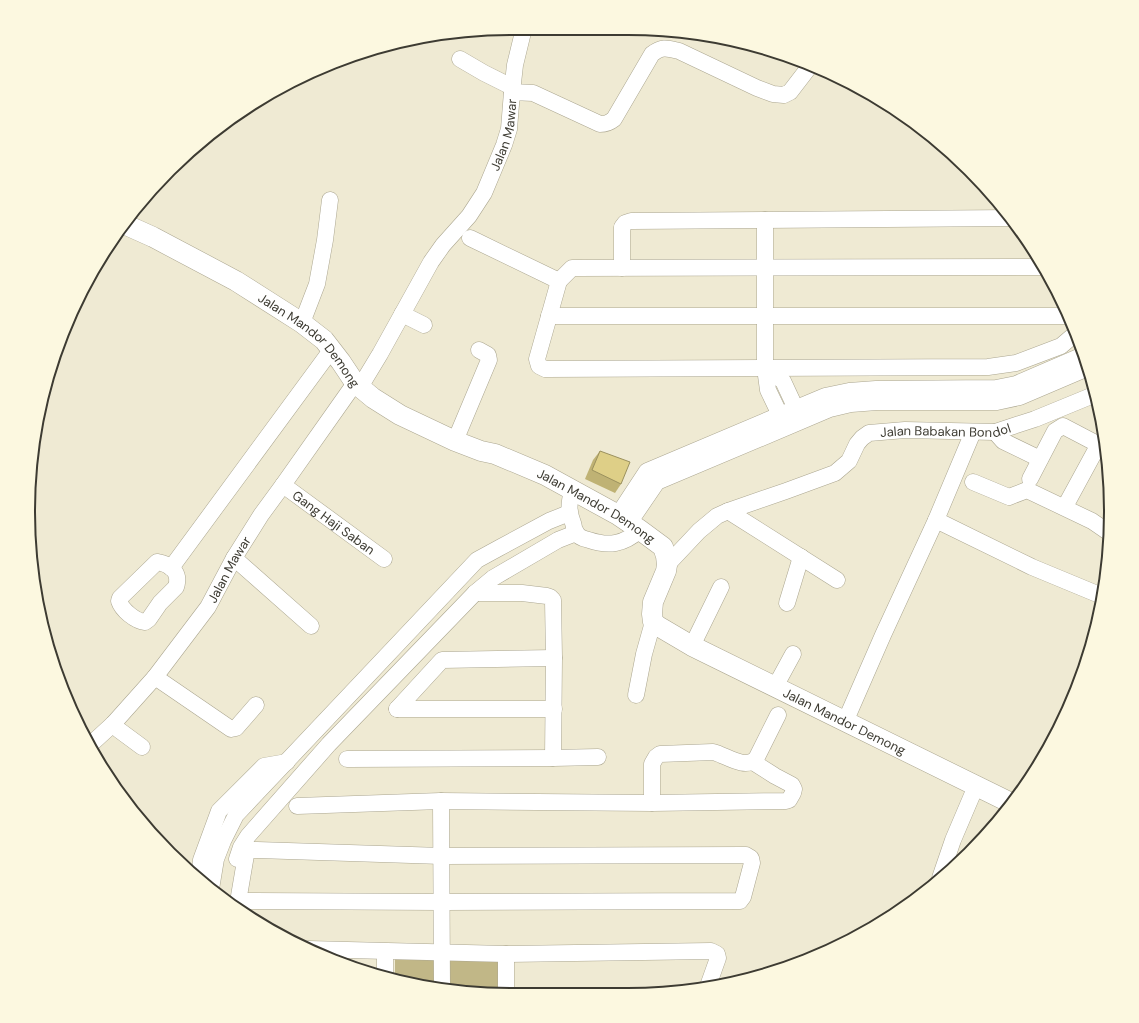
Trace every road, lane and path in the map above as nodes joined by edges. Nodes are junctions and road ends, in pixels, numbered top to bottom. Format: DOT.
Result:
graph roads {
  1 [pos="522,35"];
  2 [pos="460,59"];
  3 [pos="807,70"];
  4 [pos="512,89"];
  5 [pos="330,200"];
  6 [pos="1004,218"];
  7 [pos="765,220"];
  8 [pos="129,226"];
  9 [pos="470,238"];
  10 [pos="1036,267"];
  11 [pos="622,268"];
  12 [pos="765,268"];
  13 [pos="559,281"];
  14 [pos="402,314"];
  15 [pos="549,316"];
  16 [pos="765,316"];
  17 [pos="1062,316"];
  18 [pos="302,323"];
  19 [pos="424,325"];
  20 [pos="1071,337"];
  21 [pos="332,350"];
  22 [pos="479,350"];
  23 [pos="1079,357"];
  24 [pos="765,368"];
  25 [pos="1083,370"];
  26 [pos="357,385"];
  27 [pos="944,395"];
  28 [pos="1090,397"];
  29 [pos="796,409"];
  30 [pos="1053,412"];
  31 [pos="780,415"];
  32 [pos="973,432"];
  33 [pos="995,432"];
  34 [pos="455,441"];
  35 [pos="1099,441"];
  36 [pos="1099,442"];
  37 [pos="1100,447"];
  38 [pos="1040,459"];
  39 [pos="1030,479"];
  40 [pos="973,482"];
  41 [pos="283,485"];
  42 [pos="572,490"];
  43 [pos="1068,501"];
  44 [pos="728,511"];
  45 [pos="569,512"];
  46 [pos="936,520"];
  47 [pos="548,521"];
  48 [pos="629,523"];
  49 [pos="1103,529"];
  50 [pos="576,533"];
  51 [pos="558,540"];
  52 [pos="801,557"];
  53 [pos="234,558"];
  54 [pos="384,559"];
  55 [pos="667,565"];
  56 [pos="171,568"];
  57 [pos="837,580"];
  58 [pos="721,587"];
  59 [pos="476,593"];
  60 [pos="1097,594"];
  61 [pos="787,604"];
  62 [pos="653,622"];
  63 [pos="311,626"];
  64 [pos="692,646"];
  65 [pos="793,654"];
  66 [pos="554,658"];
  67 [pos="154,677"];
  68 [pos="775,687"];
  69 [pos="636,695"];
  70 [pos="256,704"];
  71 [pos="554,709"];
  72 [pos="778,715"];
  73 [pos="845,722"];
  74 [pos="113,724"];
  75 [pos="94,741"];
  76 [pos="142,747"];
  77 [pos="598,757"];
  78 [pos="554,758"];
  79 [pos="347,759"];
  80 [pos="287,762"];
  81 [pos="753,762"];
  82 [pos="976,786"];
  83 [pos="441,801"];
  84 [pos="1007,801"];
  85 [pos="652,803"];
  86 [pos="297,806"];
  87 [pos="442,856"];
  88 [pos="943,869"];
  89 [pos="200,872"];
  90 [pos="213,883"];
  91 [pos="232,897"];
  92 [pos="441,902"];
  93 [pos="324,950"];
  94 [pos="385,952"];
  95 [pos="441,952"];
  96 [pos="506,954"];
  97 [pos="385,971"];
  98 [pos="710,981"];
  99 [pos="442,983"];
  100 [pos="506,988"];
  1 -- 4 [label="street"];
  2 -- 4 [label="street"];
  3 -- 4 [label="street, Jalan Mawar"];
  4 -- 14 [label="street, Jalan Mawar"];
  5 -- 18 [label="street"];
  6 -- 7 [label="street"];
  7 -- 11 [label="street"];
  7 -- 12 [label="street"];
  8 -- 18 [label="main road, Jalan Mandor Demong"];
  9 -- 13 [label="street"];
  10 -- 12 [label="street"];
  11 -- 12 [label="street"];
  11 -- 13 [label="street"];
  12 -- 16 [label="street"];
  13 -- 15 [label="street"];
  14 -- 19 [label="street"];
  14 -- 26 [label="street, Jalan Mawar"];
  15 -- 16 [label="street"];
  15 -- 24 [label="street"];
  16 -- 17 [label="street"];
  16 -- 24 [label="street"];
  18 -- 21 [label="main road, Jalan Mandor Demong"];
  20 -- 24 [label="street"];
  21 -- 26 [label="main road, Jalan Mandor Demong"];
  21 -- 56 [label="street"];
  22 -- 34 [label="street"];
  23 -- 27 [label="street"];
  24 -- 29 [label="street"];
  24 -- 31 [label="street"];
  25 -- 27 [label="street"];
  26 -- 34 [label="main road, Jalan Mandor Demong"];
  26 -- 41 [label="street, Jalan Mawar"];
  27 -- 29 [label="street"];
  27 -- 48 [label="street"];
  28 -- 30 [label="street, Jalan Babakan Bondol"];
  29 -- 31 [label="street"];
  30 -- 33 [label="street, Jalan Babakan Bondol"];
  30 -- 35 [label="street"];
  31 -- 48 [label="street"];
  32 -- 33 [label="street, Jalan Babakan Bondol"];
  32 -- 44 [label="street, Jalan Babakan Bondol"];
  32 -- 46 [label="street"];
  33 -- 38 [label="street"];
  34 -- 42 [label="main road, Jalan Mandor Demong"];
  36 -- 38 [label="street"];
  37 -- 43 [label="street"];
  38 -- 39 [label="street"];
  40 -- 49 [label="street"];
  41 -- 53 [label="street, Jalan Mawar"];
  41 -- 54 [label="street, Gang Haji Saban"];
  42 -- 45 [label="street"];
  42 -- 48 [label="main road, Jalan Mandor Demong"];
  44 -- 52 [label="street"];
  44 -- 55 [label="street, Jalan Babakan Bondol"];
  45 -- 47 [label="street"];
  45 -- 50 [label="street"];
  46 -- 60 [label="street"];
  46 -- 73 [label="street"];
  47 -- 51 [label="street"];
  47 -- 80 [label="street"];
  48 -- 50 [label="street"];
  48 -- 55 [label="main road, Jalan Mandor Demong"];
  50 -- 51 [label="street"];
  51 -- 59 [label="street"];
  52 -- 57 [label="street"];
  52 -- 61 [label="street"];
  53 -- 63 [label="street"];
  53 -- 67 [label="street, Jalan Mawar"];
  55 -- 62 [label="main road"];
  58 -- 64 [label="street"];
  59 -- 66 [label="street"];
  59 -- 91 [label="street"];
  62 -- 64 [label="main road, Jalan Mandor Demong"];
  62 -- 69 [label="street"];
  64 -- 68 [label="main road, Jalan Mandor Demong"];
  65 -- 68 [label="street"];
  66 -- 71 [label="street"];
  66 -- 71 [label="street"];
  67 -- 70 [label="street"];
  67 -- 74 [label="street, Jalan Mawar"];
  68 -- 73 [label="main road, Jalan Mandor Demong"];
  71 -- 78 [label="street"];
  72 -- 81 [label="street"];
  73 -- 82 [label="main road, Jalan Mandor Demong"];
  74 -- 75 [label="street, Jalan Mawar"];
  74 -- 76 [label="street"];
  77 -- 78 [label="street"];
  78 -- 79 [label="street"];
  80 -- 89 [label="street"];
  80 -- 90 [label="street"];
  81 -- 85 [label="street"];
  81 -- 85 [label="street"];
  82 -- 84 [label="main road, Jalan Mandor Demong"];
  82 -- 88 [label="street"];
  83 -- 85 [label="street"];
  83 -- 86 [label="street"];
  83 -- 87 [label="street"];
  87 -- 92 [label="street"];
  87 -- 92 [label="street"];
  87 -- 92 [label="street"];
  92 -- 95 [label="street"];
  93 -- 94 [label="street"];
  94 -- 95 [label="street"];
  94 -- 97 [label="street"];
  95 -- 96 [label="street"];
  95 -- 99 [label="street"];
  96 -- 98 [label="street"];
  96 -- 100 [label="street"];
}
